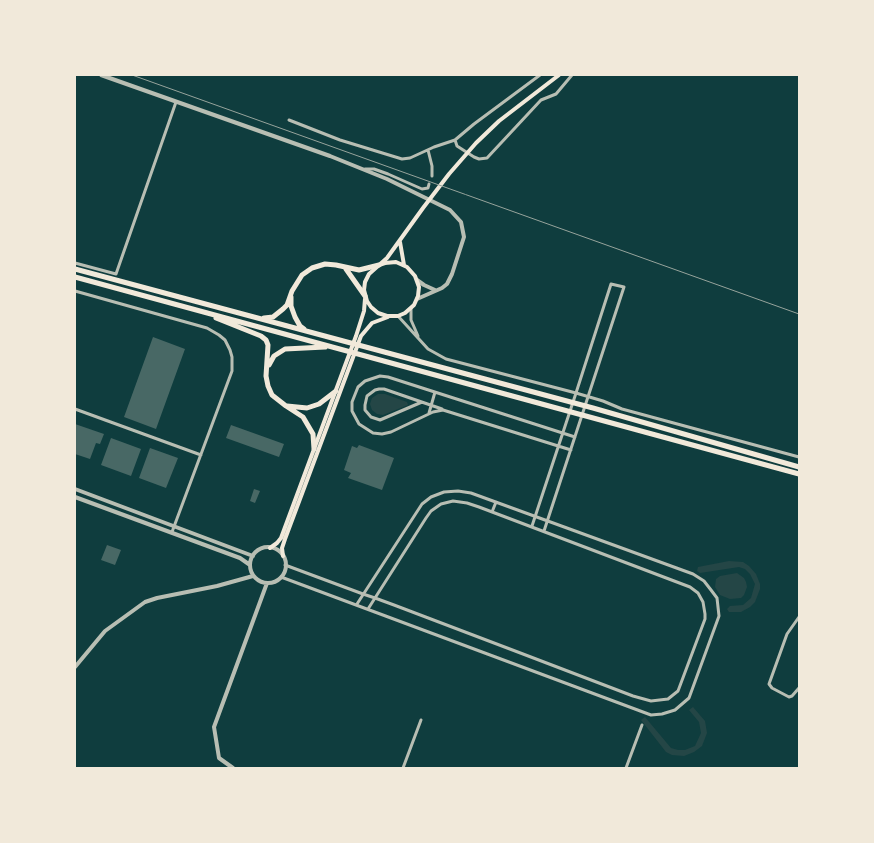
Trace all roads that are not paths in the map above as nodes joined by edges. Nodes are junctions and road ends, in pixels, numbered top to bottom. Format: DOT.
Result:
graph roads {
  1 [pos="102,75"];
  2 [pos="540,75"];
  3 [pos="559,75"];
  4 [pos="572,75"];
  5 [pos="176,102"];
  6 [pos="290,120"];
  7 [pos="455,140"];
  8 [pos="428,150"];
  9 [pos="361,168"];
  10 [pos="432,176"];
  11 [pos="429,184"];
  12 [pos="400,242"];
  13 [pos="75,263"];
  14 [pos="379,265"];
  15 [pos="404,265"];
  16 [pos="346,268"];
  17 [pos="75,269"];
  18 [pos="75,277"];
  19 [pos="417,280"];
  20 [pos="435,290"];
  21 [pos="75,291"];
  22 [pos="292,291"];
  23 [pos="365,296"];
  24 [pos="417,299"];
  25 [pos="411,308"];
  26 [pos="200,312"];
  27 [pos="248,316"];
  28 [pos="392,316"];
  29 [pos="398,316"];
  30 [pos="306,331"];
  31 [pos="358,336"];
  32 [pos="419,339"];
  33 [pos="331,346"];
  34 [pos="267,367"];
  35 [pos="336,391"];
  36 [pos="435,392"];
  37 [pos="576,393"];
  38 [pos="589,397"];
  39 [pos="422,402"];
  40 [pos="286,406"];
  41 [pos="431,406"];
  42 [pos="75,409"];
  43 [pos="447,410"];
  44 [pos="429,414"];
  45 [pos="563,434"];
  46 [pos="575,437"];
  47 [pos="559,446"];
  48 [pos="314,448"];
  49 [pos="571,450"];
  50 [pos="201,455"];
  51 [pos="799,457"];
  52 [pos="799,466"];
  53 [pos="799,474"];
  54 [pos="75,489"];
  55 [pos="75,497"];
  56 [pos="496,502"];
  57 [pos="492,512"];
  58 [pos="535,516"];
  59 [pos="547,521"];
  60 [pos="174,526"];
  61 [pos="532,526"];
  62 [pos="544,531"];
  63 [pos="172,532"];
  64 [pos="283,539"];
  65 [pos="270,548"];
  66 [pos="253,556"];
  67 [pos="283,556"];
  68 [pos="250,565"];
  69 [pos="285,565"];
  70 [pos="253,576"];
  71 [pos="281,577"];
  72 [pos="267,583"];
  73 [pos="363,594"];
  74 [pos="375,598"];
  75 [pos="357,604"];
  76 [pos="368,609"];
  77 [pos="799,617"];
  78 [pos="75,667"];
  79 [pos="799,688"];
  80 [pos="421,720"];
  81 [pos="642,725"];
  82 [pos="234,768"];
  83 [pos="403,768"];
  84 [pos="626,768"];
  1 -- 5 [label="street"];
  2 -- 7 [label="street"];
  3 -- 12 [label="main road"];
  4 -- 7 [label="street"];
  5 -- 9 [label="street"];
  5 -- 13 [label="street"];
  6 -- 8 [label="street"];
  7 -- 8 [label="street"];
  8 -- 10 [label="street"];
  9 -- 11 [label="street"];
  9 -- 20 [label="street"];
  12 -- 14 [label="main road"];
  12 -- 15 [label="main road"];
  14 -- 15 [label="main road"];
  14 -- 16 [label="highway"];
  14 -- 23 [label="main road"];
  15 -- 19 [label="main road"];
  16 -- 22 [label="highway"];
  16 -- 23 [label="highway"];
  17 -- 27 [label="highway"];
  18 -- 26 [label="highway"];
  19 -- 20 [label="street"];
  19 -- 24 [label="main road"];
  20 -- 24 [label="street"];
  21 -- 50 [label="street"];
  22 -- 27 [label="highway"];
  22 -- 30 [label="highway"];
  23 -- 28 [label="main road"];
  23 -- 31 [label="main road"];
  24 -- 25 [label="main road"];
  25 -- 29 [label="main road"];
  25 -- 32 [label="street"];
  26 -- 33 [label="highway"];
  26 -- 34 [label="highway"];
  27 -- 30 [label="highway"];
  28 -- 29 [label="main road"];
  28 -- 31 [label="main road"];
  29 -- 32 [label="street"];
  30 -- 52 [label="highway"];
  31 -- 35 [label="main road"];
  31 -- 64 [label="main road"];
  32 -- 37 [label="street"];
  33 -- 34 [label="highway"];
  33 -- 53 [label="highway"];
  34 -- 40 [label="highway"];
  35 -- 40 [label="highway"];
  35 -- 48 [label="main road"];
  36 -- 41 [label="street"];
  36 -- 44 [label="street"];
  36 -- 45 [label="street"];
  37 -- 38 [label="street"];
  37 -- 38 [label="street"];
  37 -- 45 [label="street"];
  38 -- 46 [label="street"];
  38 -- 51 [label="street"];
  39 -- 39 [label="street"];
  39 -- 41 [label="street"];
  40 -- 48 [label="highway"];
  41 -- 43 [label="street"];
  41 -- 44 [label="street"];
  42 -- 50 [label="street"];
  43 -- 44 [label="street"];
  43 -- 47 [label="street"];
  45 -- 46 [label="street"];
  45 -- 47 [label="street"];
  46 -- 49 [label="street"];
  47 -- 49 [label="street"];
  47 -- 58 [label="street"];
  48 -- 64 [label="main road"];
  49 -- 59 [label="street"];
  50 -- 60 [label="street"];
  54 -- 60 [label="street"];
  55 -- 63 [label="street"];
  56 -- 57 [label="street"];
  56 -- 58 [label="street"];
  56 -- 73 [label="street"];
  57 -- 61 [label="street"];
  57 -- 74 [label="street"];
  58 -- 59 [label="street"];
  58 -- 61 [label="street"];
  59 -- 62 [label="street"];
  59 -- 76 [label="street"];
  60 -- 63 [label="street"];
  60 -- 66 [label="street"];
  61 -- 62 [label="street"];
  62 -- 74 [label="street"];
  63 -- 68 [label="street"];
  64 -- 65 [label="main road"];
  64 -- 67 [label="main road"];
  65 -- 66 [label="street"];
  65 -- 67 [label="street"];
  66 -- 68 [label="street"];
  67 -- 69 [label="street"];
  68 -- 70 [label="street"];
  69 -- 71 [label="street"];
  69 -- 73 [label="street"];
  70 -- 72 [label="street"];
  70 -- 78 [label="street"];
  71 -- 72 [label="street"];
  71 -- 75 [label="street"];
  72 -- 82 [label="street"];
  73 -- 74 [label="street"];
  73 -- 75 [label="street"];
  74 -- 76 [label="street"];
  75 -- 76 [label="street"];
  77 -- 79 [label="street"];
  80 -- 83 [label="street"];
  81 -- 84 [label="street"];
}
